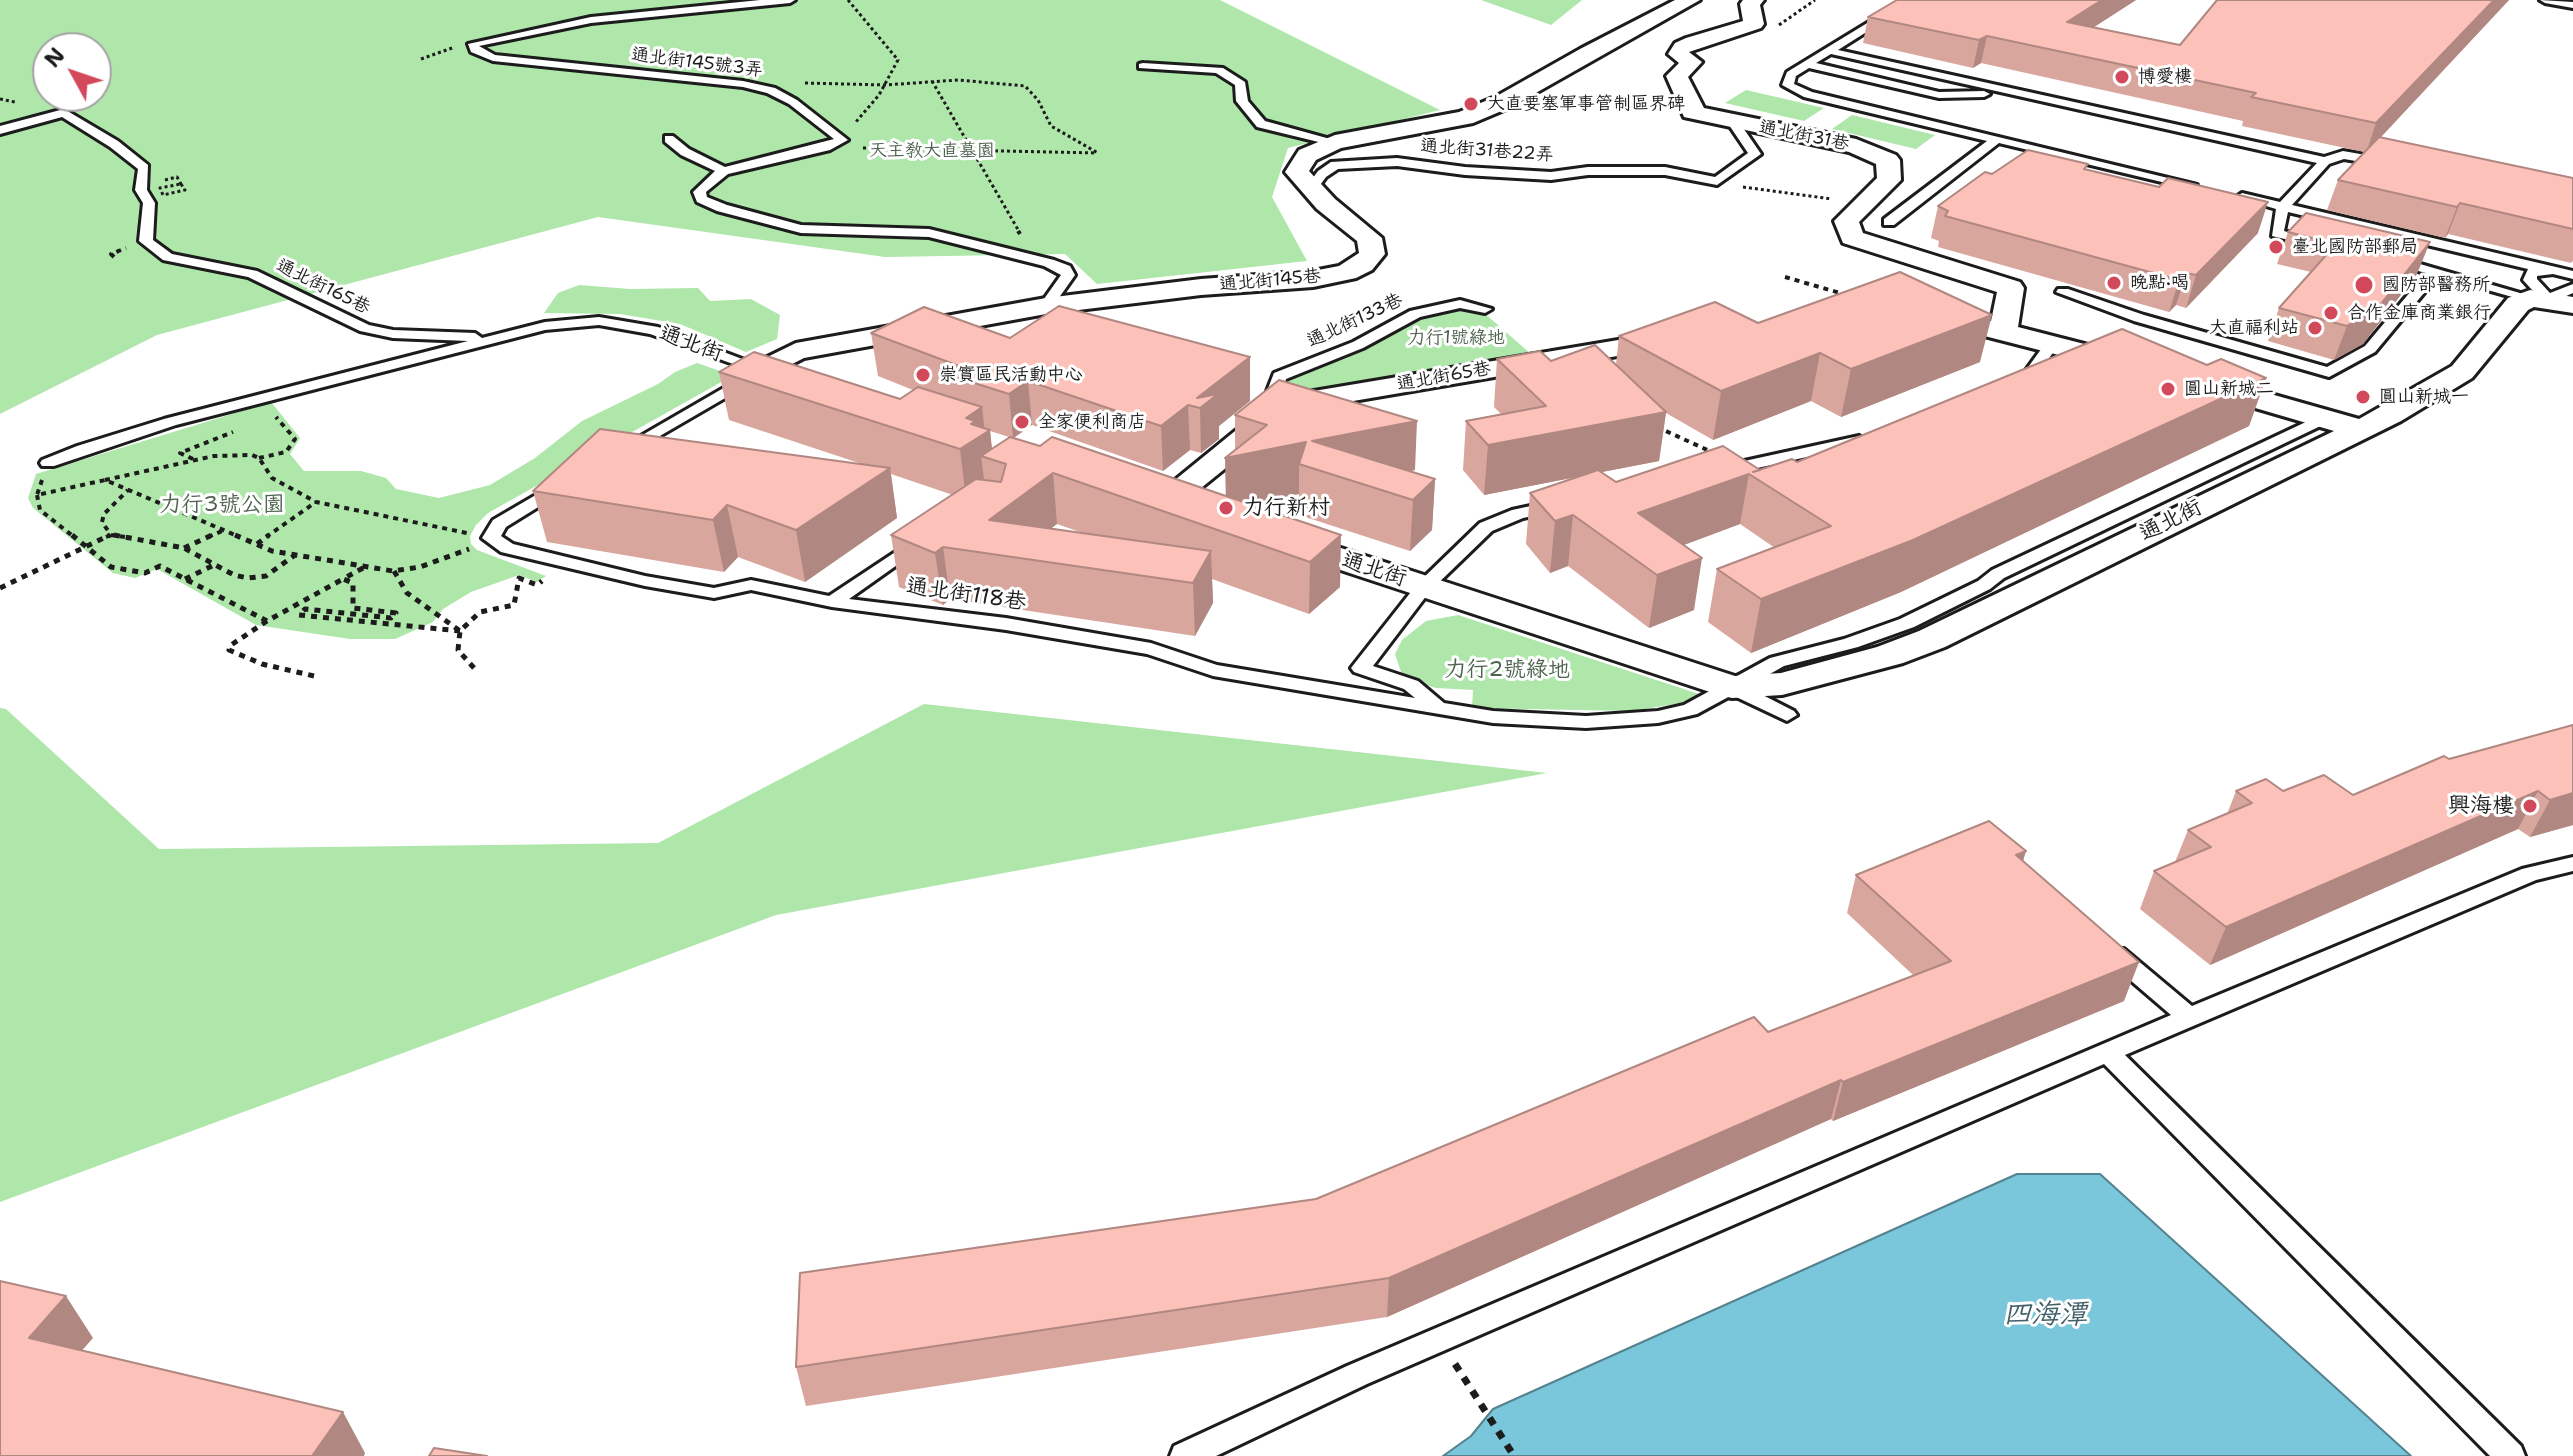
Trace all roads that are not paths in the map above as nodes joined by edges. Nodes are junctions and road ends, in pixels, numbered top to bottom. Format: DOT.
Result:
graph roads {
  1 [pos="790,0"];
  2 [pos="1690,0"];
  3 [pos="1754,0"];
  4 [pos="1912,0"];
  5 [pos="2545,0"];
  6 [pos="2573,5"];
  7 [pos="1830,51"];
  8 [pos="1806,64"];
  9 [pos="1143,66"];
  10 [pos="1984,94"];
  11 [pos="1733,122"];
  12 [pos="0,130"];
  13 [pos="669,139"];
  14 [pos="1997,139"];
  15 [pos="1335,142"];
  16 [pos="2325,161"];
  17 [pos="2392,163"];
  18 [pos="724,171"];
  19 [pos="1311,189"];
  20 [pos="2208,189"];
  21 [pos="2223,193"];
  22 [pos="2283,207"];
  23 [pos="1889,222"];
  24 [pos="2333,246"];
  25 [pos="2390,260"];
  26 [pos="2435,271"];
  27 [pos="2570,275"];
  28 [pos="2063,292"];
  29 [pos="2556,298"];
  30 [pos="1046,306"];
  31 [pos="1910,308"];
  32 [pos="1485,309"];
  33 [pos="2003,331"];
  34 [pos="1695,335"];
  35 [pos="491,338"];
  36 [pos="2052,344"];
  37 [pos="2143,368"];
  38 [pos="763,370"];
  39 [pos="2174,376"];
  40 [pos="806,384"];
  41 [pos="1997,391"];
  42 [pos="1278,411"];
  43 [pos="2327,417"];
  44 [pos="2362,429"];
  45 [pos="1869,437"];
  46 [pos="608,459"];
  47 [pos="48,463"];
  48 [pos="1705,474"];
  49 [pos="569,481"];
  50 [pos="1565,504"];
  51 [pos="1201,514"];
  52 [pos="935,531"];
  53 [pos="1259,533"];
  54 [pos="1424,587"];
  55 [pos="832,602"];
  56 [pos="1732,687"];
  57 [pos="1438,706"];
  58 [pos="1787,715"];
  59 [pos="2573,864"];
  60 [pos="2094,936"];
  61 [pos="2189,1017"];
  62 [pos="2108,1053"];
  63 [pos="1185,1456"];
  64 [pos="2510,1456"];
  1 -- 18 [label="lane, 通北街145號3弄"];
  2 -- 15 [label="street"];
  3 -- 11 [label="street, 通北街31巷"];
  4 -- 7 [label="lane"];
  5 -- 6 [label="lane"];
  7 -- 8 [label="lane"];
  7 -- 16 [label="lane"];
  8 -- 10 [label="lane"];
  8 -- 14 [label="lane"];
  9 -- 15 [label="lane"];
  11 -- 19 [label="lane, 通北街31巷22弄"];
  11 -- 33 [label="street, 通北街31巷"];
  12 -- 35 [label="lane, 通北街165巷"];
  13 -- 18 [label="lane"];
  14 -- 20 [label="lane"];
  14 -- 23 [label="lane"];
  15 -- 19 [label="street"];
  16 -- 17 [label="lane"];
  16 -- 22 [label="lane"];
  18 -- 30 [label="lane"];
  19 -- 30 [label="street, 通北街145巷"];
  21 -- 22 [label="lane"];
  22 -- 24 [label="lane"];
  22 -- 27 [label="lane"];
  25 -- 26 [label="lane"];
  26 -- 28 [label="lane"];
  26 -- 29 [label="lane"];
  27 -- 29 [label="lane"];
  29 -- 44 [label="street, 通北街"];
  30 -- 38 [label="street, 通北街145巷"];
  31 -- 33 [label="street"];
  32 -- 42 [label="lane, 通北街133巷"];
  33 -- 36 [label="street"];
  34 -- 42 [label="street, 通北街65巷"];
  35 -- 38 [label="lane, 通北街"];
  35 -- 47 [label="lane, 通北街"];
  36 -- 37 [label="street"];
  36 -- 41 [label="lane"];
  38 -- 40 [label="street, 通北街"];
  38 -- 46 [label="lane"];
  39 -- 43 [label="street"];
  42 -- 51 [label="street, 通北街65巷"];
  43 -- 44 [label="street"];
  43 -- 56 [label="lane, 通北街"];
  44 -- 56 [label="street, 通北街"];
  45 -- 48 [label="lane"];
  49 -- 55 [label="lane, 通北街118巷"];
  50 -- 54 [label="lane"];
  52 -- 55 [label="lane"];
  53 -- 54 [label="street, 通北街"];
  54 -- 56 [label="street, 通北街"];
  54 -- 57 [label="lane, 通北街118巷"];
  55 -- 57 [label="lane, 通北街118巷"];
  56 -- 57 [label="lane, 通北街118巷"];
  56 -- 58 [label="lane"];
  59 -- 61 [label="lane"];
  60 -- 61 [label="lane"];
  61 -- 62 [label="lane"];
  62 -- 63 [label="lane"];
  62 -- 64 [label="lane"];
}
